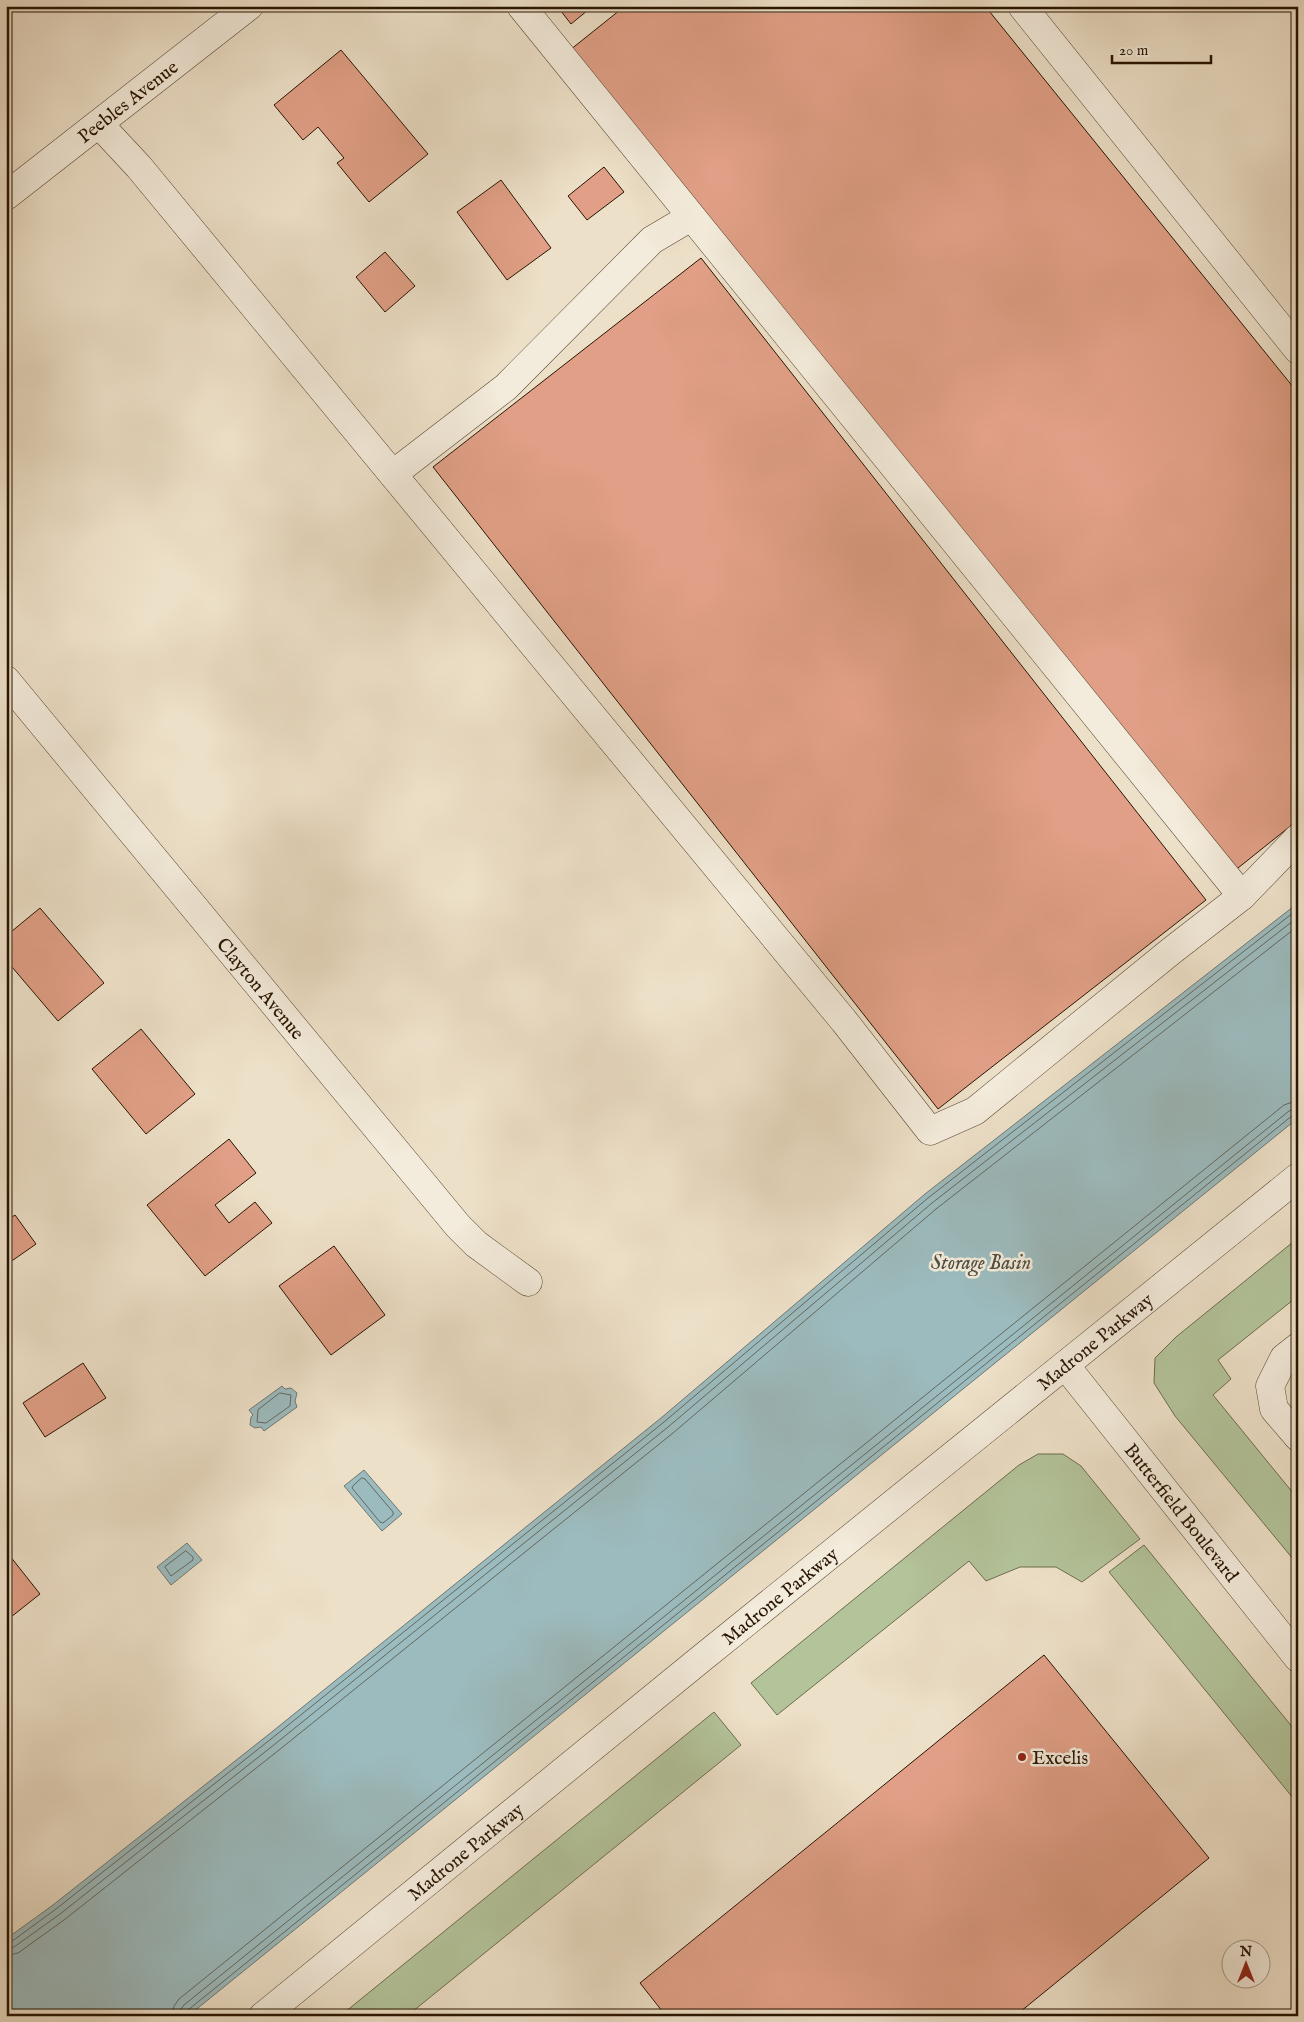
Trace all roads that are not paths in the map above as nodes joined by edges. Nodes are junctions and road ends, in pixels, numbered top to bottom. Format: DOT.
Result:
graph roads {
  1 [pos="249,6"];
  2 [pos="521,6"];
  3 [pos="1022,6"];
  4 [pos="99,124"];
  5 [pos="6,196"];
  6 [pos="691,217"];
  7 [pos="1298,350"];
  8 [pos="393,474"];
  9 [pos="6,680"];
  10 [pos="1298,838"];
  11 [pos="1242,896"];
  12 [pos="1298,1177"];
  13 [pos="528,1282"];
  14 [pos="1298,1347"];
  15 [pos="1065,1365"];
  16 [pos="1298,1437"];
  17 [pos="1298,1658"];
  18 [pos="263,2016"];
  1 -- 4 [label="street, Peebles Avenue"];
  2 -- 6 [label="street"];
  3 -- 7 [label="street"];
  4 -- 5 [label="street, Peebles Avenue"];
  4 -- 8 [label="street"];
  6 -- 8 [label="street"];
  6 -- 11 [label="street"];
  8 -- 11 [label="street"];
  9 -- 13 [label="street, Clayton Avenue"];
  10 -- 11 [label="street"];
  12 -- 15 [label="street, Madrone Parkway"];
  14 -- 16 [label="street"];
  15 -- 17 [label="street, Butterfield Boulevard"];
  15 -- 18 [label="street, Madrone Parkway"];
}
